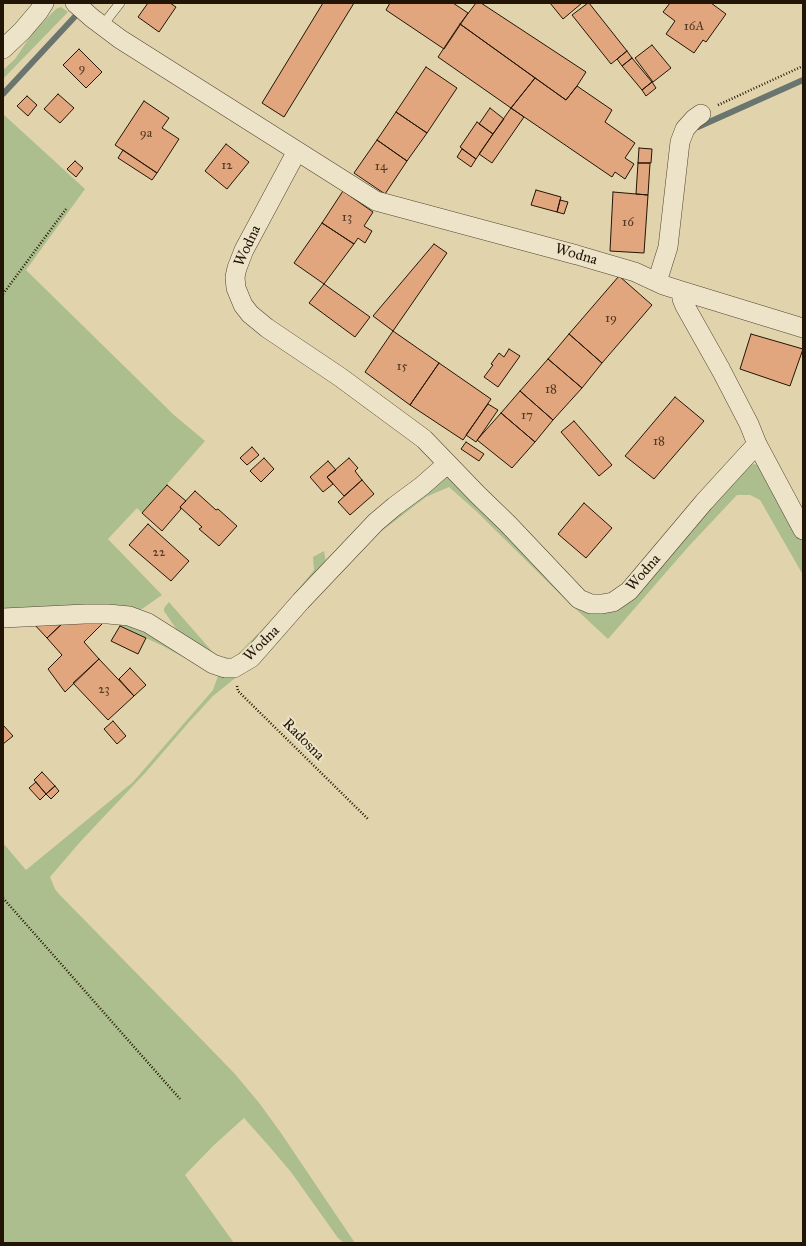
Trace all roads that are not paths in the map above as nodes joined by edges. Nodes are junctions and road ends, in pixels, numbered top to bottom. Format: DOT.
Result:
graph roads {
  1 [pos="44,3"];
  2 [pos="75,3"];
  3 [pos="120,3"];
  4 [pos="97,22"];
  5 [pos="3,49"];
  6 [pos="701,114"];
  7 [pos="297,151"];
  8 [pos="657,282"];
  9 [pos="682,291"];
  10 [pos="803,328"];
  11 [pos="757,444"];
  12 [pos="447,464"];
  13 [pos="803,530"];
  14 [pos="3,618"];
  1 -- 5 [label="street"];
  2 -- 4 [label="street, Wodna"];
  3 -- 4 [label="lane"];
  4 -- 7 [label="street, Wodna"];
  6 -- 8 [label="street"];
  7 -- 8 [label="street, Wodna"];
  7 -- 12 [label="street, Wodna"];
  8 -- 9 [label="street, Wodna"];
  9 -- 10 [label="street, Wodna"];
  9 -- 11 [label="street"];
  11 -- 12 [label="street, Wodna"];
  11 -- 13 [label="street"];
  12 -- 14 [label="street, Wodna"];
}
